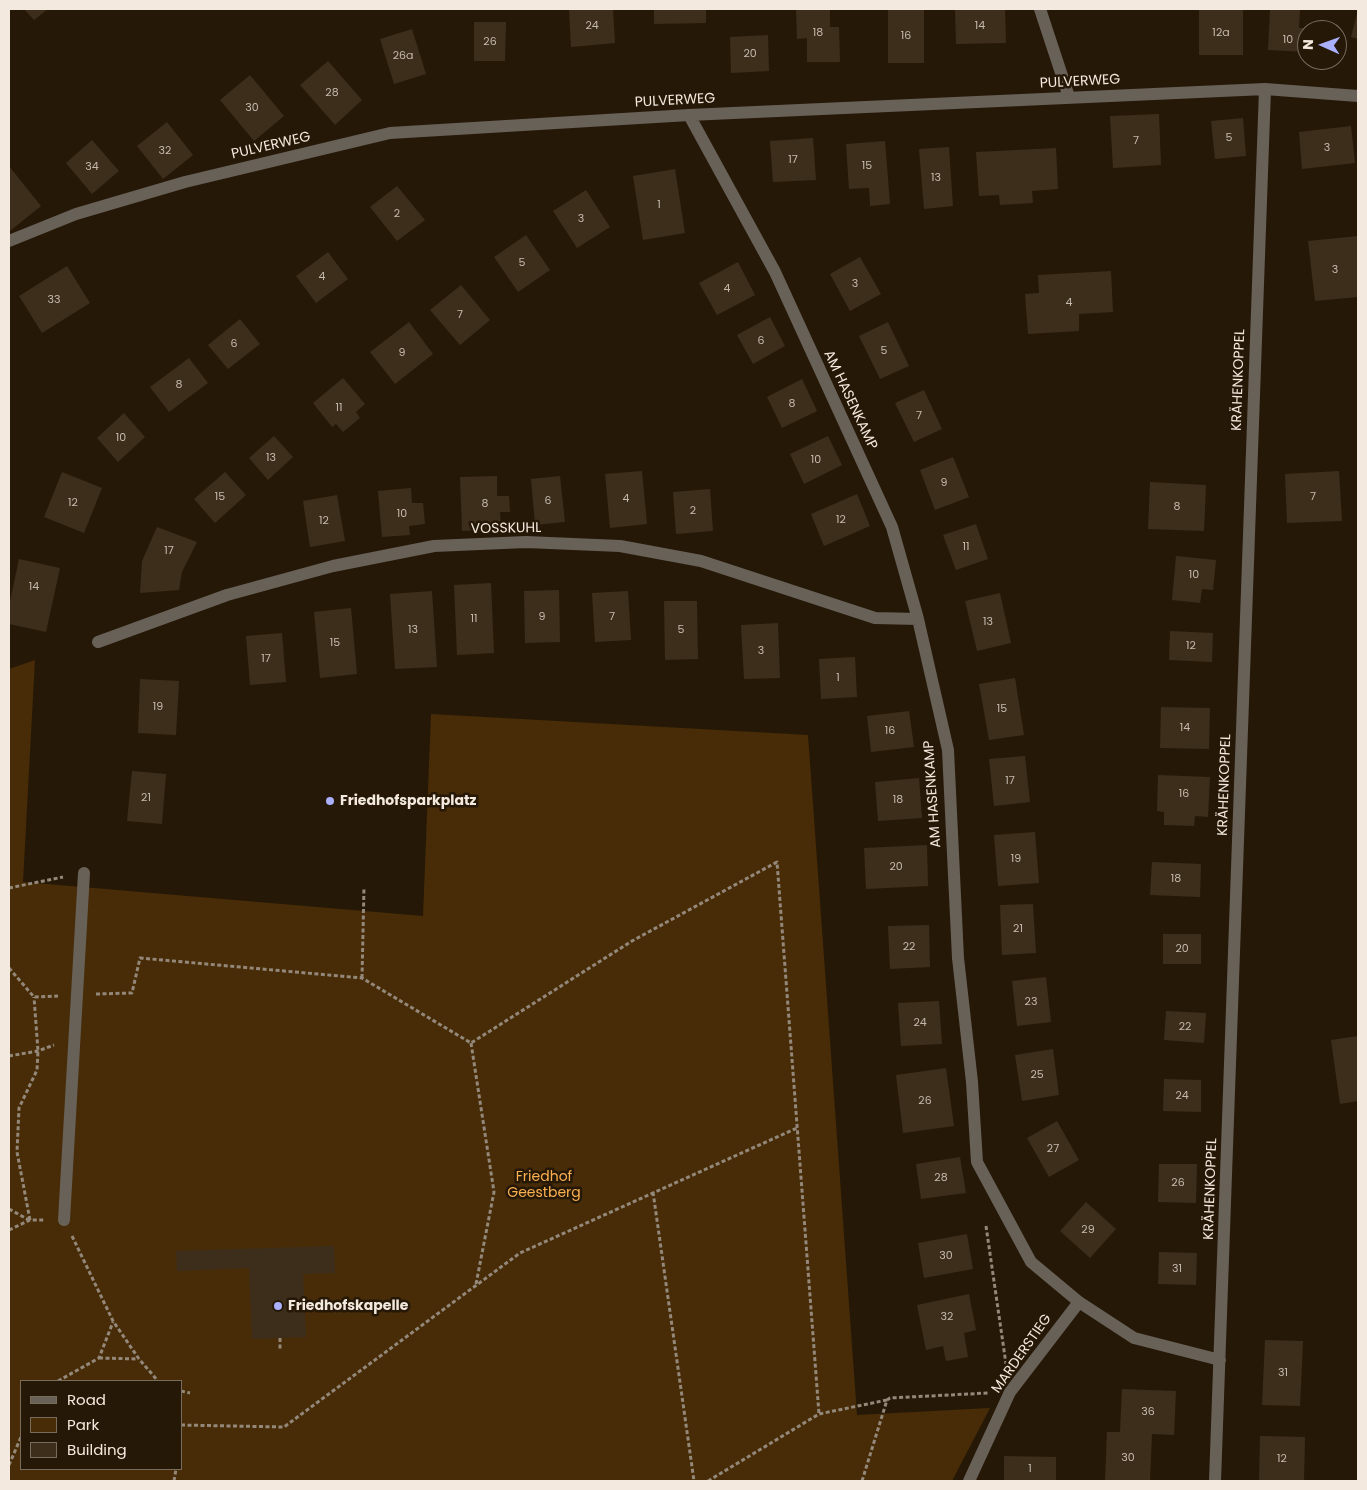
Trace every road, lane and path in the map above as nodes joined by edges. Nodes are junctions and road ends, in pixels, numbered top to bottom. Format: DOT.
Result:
graph roads {
  1 [pos="1040,9"];
  2 [pos="1264,89"];
  3 [pos="1358,96"];
  4 [pos="1069,97"];
  5 [pos="690,115"];
  6 [pos="9,242"];
  7 [pos="918,619"];
  8 [pos="98,642"];
  9 [pos="84,873"];
  10 [pos="364,887"];
  11 [pos="9,888"];
  12 [pos="9,968"];
  13 [pos="362,978"];
  14 [pos="76,995"];
  15 [pos="34,997"];
  16 [pos="74,1038"];
  17 [pos="471,1043"];
  18 [pos="38,1051"];
  19 [pos="9,1056"];
  20 [pos="797,1128"];
  21 [pos="653,1192"];
  22 [pos="9,1209"];
  23 [pos="985,1219"];
  24 [pos="30,1220"];
  25 [pos="64,1220"];
  26 [pos="9,1230"];
  27 [pos="476,1285"];
  28 [pos="1079,1302"];
  29 [pos="113,1321"];
  30 [pos="280,1338"];
  31 [pos="280,1350"];
  32 [pos="99,1358"];
  33 [pos="139,1359"];
  34 [pos="1220,1360"];
  35 [pos="60,1380"];
  36 [pos="157,1380"];
  37 [pos="182,1391"];
  38 [pos="1010,1392"];
  39 [pos="190,1393"];
  40 [pos="887,1400"];
  41 [pos="819,1414"];
  42 [pos="182,1425"];
  43 [pos="20,1439"];
  44 [pos="9,1465"];
  45 [pos="694,1481"];
  46 [pos="708,1481"];
  47 [pos="862,1481"];
  48 [pos="969,1481"];
  49 [pos="1215,1481"];
  1 -- 4 [label="street"];
  2 -- 3 [label="street, PULVERWEG"];
  2 -- 4 [label="street, PULVERWEG"];
  2 -- 34 [label="street, KRÄHENKOPPEL"];
  4 -- 5 [label="street, PULVERWEG"];
  5 -- 6 [label="street, PULVERWEG"];
  5 -- 7 [label="street, AM HASENKAMP"];
  7 -- 8 [label="street, VOSSKUHL"];
  7 -- 28 [label="street, AM HASENKAMP"];
  9 -- 11 [label="path"];
  9 -- 14 [label="street"];
  10 -- 13 [label="path"];
  12 -- 15 [label="path"];
  13 -- 14 [label="path"];
  13 -- 17 [label="path"];
  14 -- 15 [label="path"];
  14 -- 16 [label="street"];
  15 -- 18 [label="path"];
  16 -- 18 [label="path"];
  16 -- 25 [label="street"];
  17 -- 20 [label="path"];
  17 -- 27 [label="path"];
  18 -- 19 [label="path"];
  18 -- 24 [label="path"];
  20 -- 21 [label="path"];
  20 -- 41 [label="path"];
  21 -- 27 [label="path"];
  21 -- 45 [label="path"];
  22 -- 24 [label="path"];
  23 -- 38 [label="path"];
  24 -- 25 [label="path"];
  24 -- 26 [label="path"];
  25 -- 29 [label="path"];
  27 -- 42 [label="path"];
  28 -- 34 [label="street, AM HASENKAMP"];
  28 -- 38 [label="street, MARDERSTIEG"];
  29 -- 32 [label="path"];
  29 -- 33 [label="path"];
  30 -- 31 [label="path"];
  32 -- 33 [label="path"];
  32 -- 35 [label="path"];
  33 -- 36 [label="path"];
  34 -- 49 [label="street, KRÄHENKOPPEL"];
  37 -- 39 [label="path"];
  38 -- 40 [label="path"];
  38 -- 48 [label="street, MARDERSTIEG"];
  40 -- 41 [label="path"];
  40 -- 47 [label="path"];
  41 -- 46 [label="path"];
  43 -- 44 [label="path"];
}
